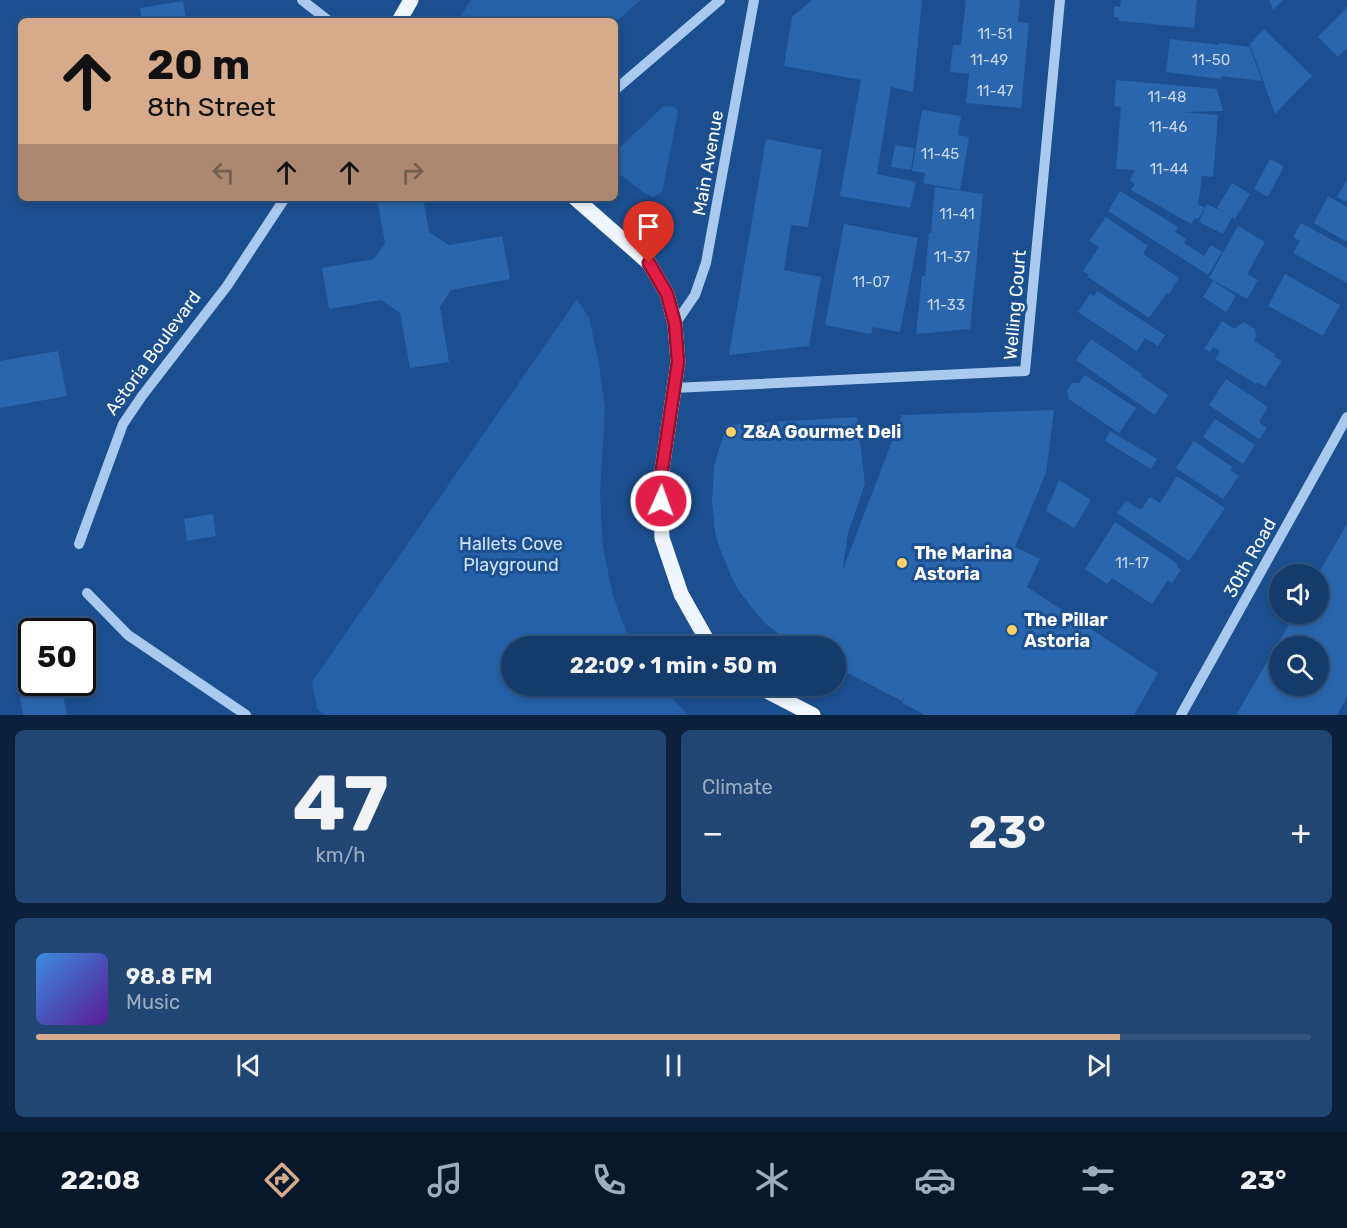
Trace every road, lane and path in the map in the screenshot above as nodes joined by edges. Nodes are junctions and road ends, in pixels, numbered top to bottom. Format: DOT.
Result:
graph roads {
  1 [pos="302,0"];
  2 [pos="411,0"];
  3 [pos="720,0"];
  4 [pos="754,0"];
  5 [pos="1060,0"];
  6 [pos="325,18"];
  7 [pos="401,18"];
  8 [pos="618,87"];
  9 [pos="283,201"];
  10 [pos="578,201"];
  11 [pos="675,324"];
  12 [pos="674,388"];
  13 [pos="1347,417"];
  14 [pos="79,544"];
  15 [pos="87,593"];
  16 [pos="705,636"];
  17 [pos="776,696"];
  18 [pos="246,715"];
  19 [pos="813,715"];
  20 [pos="1181,715"];
  1 -- 6 [label="street"];
  2 -- 7 [label="main road"];
  3 -- 8 [label="street"];
  4 -- 11 [label="street, Main Avenue"];
  5 -- 12 [label="street, Welling Court"];
  9 -- 14 [label="street, Astoria Boulevard"];
  10 -- 11 [label="main road"];
  11 -- 12 [label="main road"];
  12 -- 16 [label="main road"];
  13 -- 20 [label="street, 30th Road"];
  15 -- 18 [label="street"];
  17 -- 19 [label="main road"];
}
